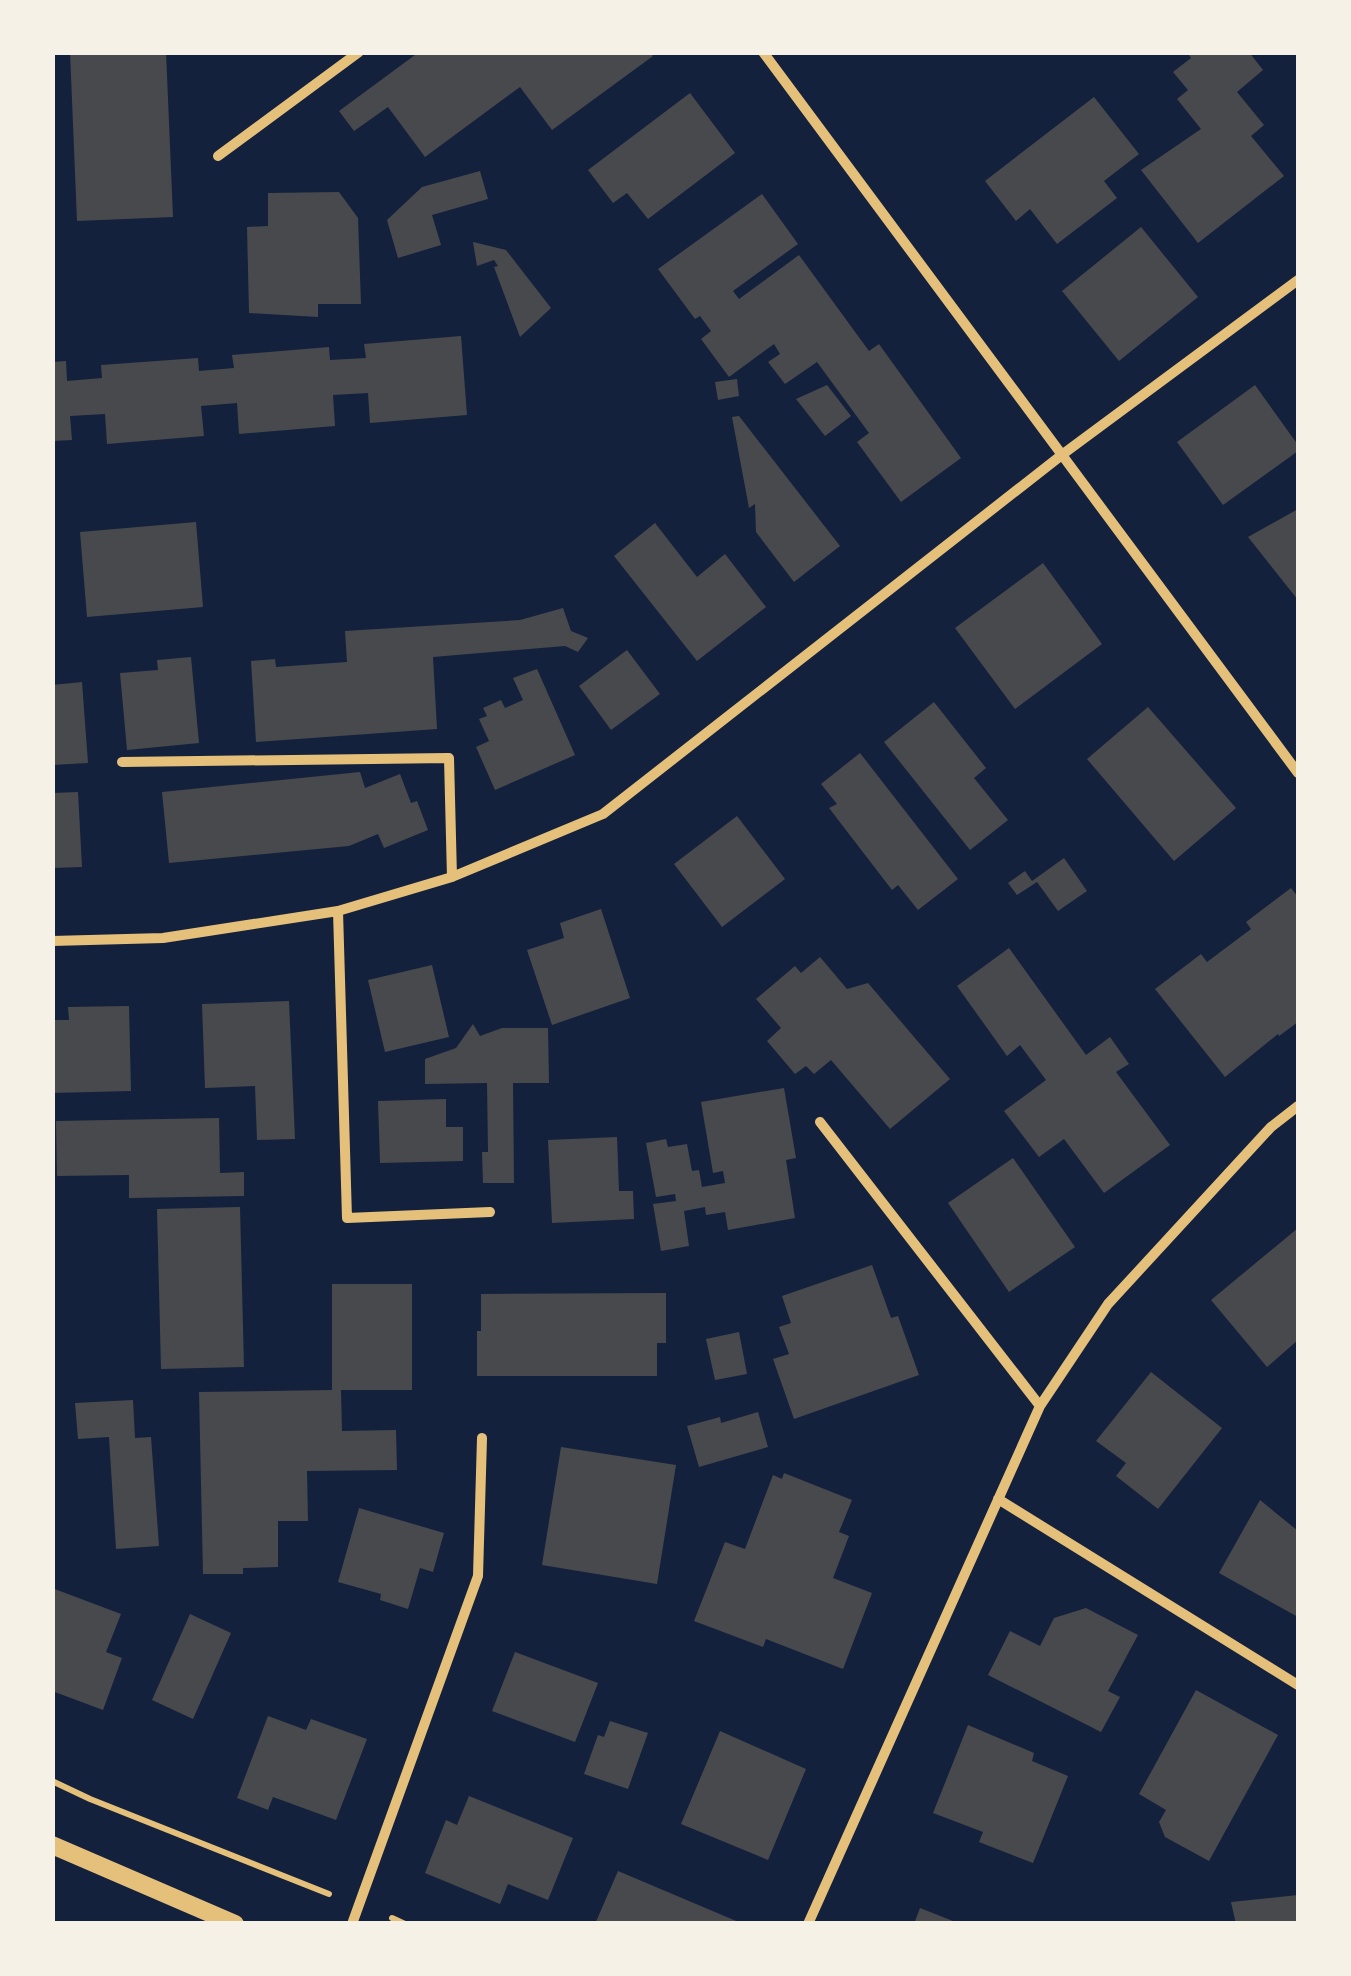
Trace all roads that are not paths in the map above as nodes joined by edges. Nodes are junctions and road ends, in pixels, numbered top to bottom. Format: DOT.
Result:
graph roads {
  1 [pos="359,52"];
  2 [pos="763,52"];
  3 [pos="218,156"];
  4 [pos="1298,280"];
  5 [pos="1063,454"];
  6 [pos="122,762"];
  7 [pos="1298,773"];
  8 [pos="452,877"];
  9 [pos="338,911"];
  10 [pos="52,941"];
  11 [pos="1298,1106"];
  12 [pos="820,1122"];
  13 [pos="490,1212"];
  14 [pos="1040,1406"];
  15 [pos="482,1438"];
  16 [pos="998,1499"];
  17 [pos="1298,1685"];
  18 [pos="53,1846"];
  19 [pos="235,1924"];
  20 [pos="352,1924"];
  21 [pos="808,1924"];
  1 -- 3 [label="street"];
  2 -- 5 [label="street"];
  4 -- 5 [label="street"];
  5 -- 7 [label="street"];
  5 -- 8 [label="street"];
  6 -- 8 [label="street"];
  8 -- 9 [label="street"];
  9 -- 10 [label="street"];
  9 -- 13 [label="street"];
  11 -- 14 [label="street"];
  12 -- 14 [label="street"];
  14 -- 16 [label="street"];
  15 -- 20 [label="street"];
  16 -- 17 [label="street"];
  16 -- 21 [label="street"];
  18 -- 19 [label="street"];
}
